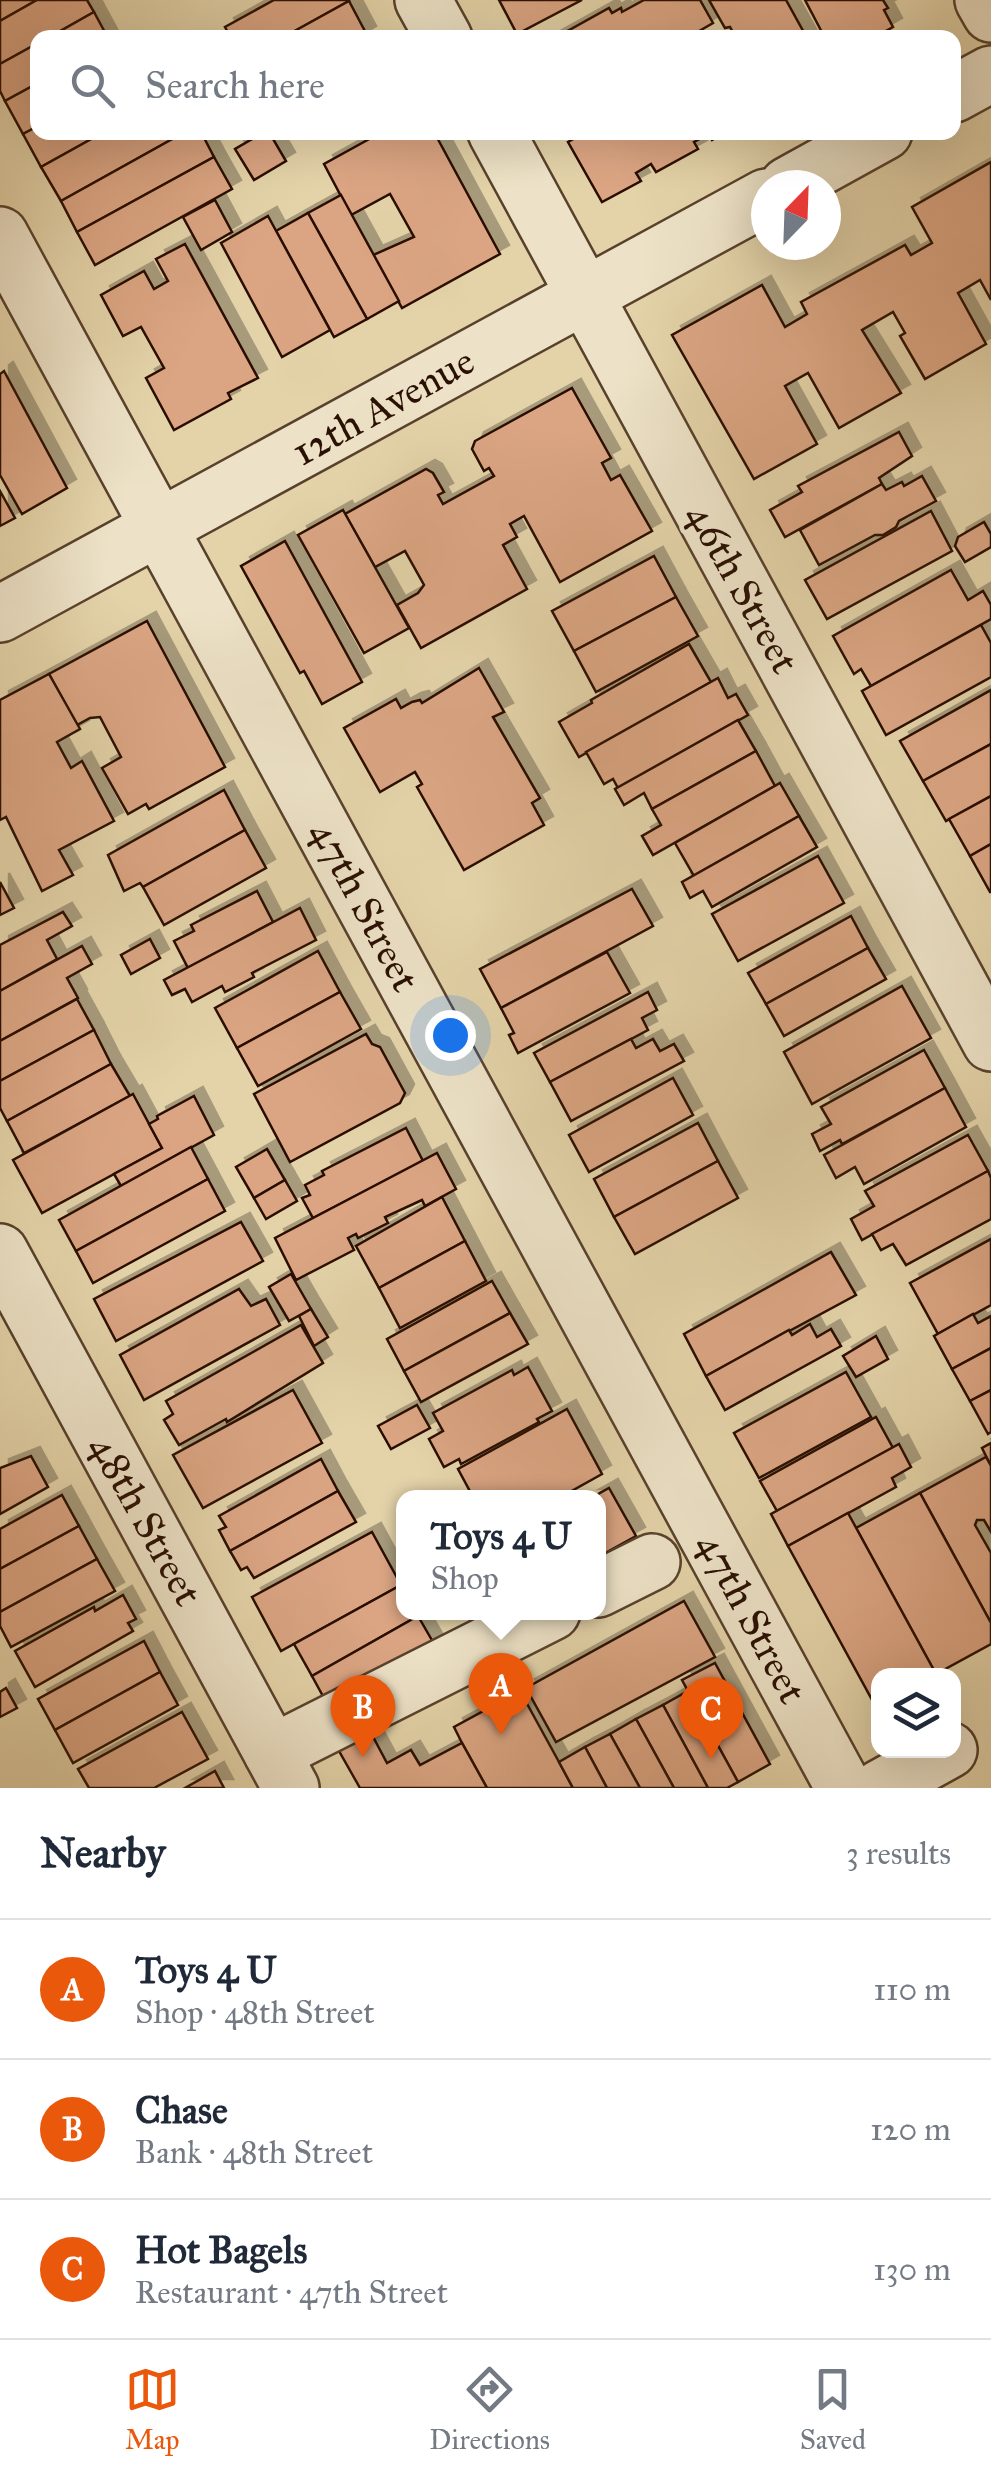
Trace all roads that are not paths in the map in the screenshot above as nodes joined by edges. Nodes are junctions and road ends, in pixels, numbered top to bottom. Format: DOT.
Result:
graph roads {
  1 [pos="423,0"];
  2 [pos="983,0"];
  3 [pos="991,14"];
  4 [pos="440,30"];
  5 [pos="991,74"];
  6 [pos="961,90"];
  7 [pos="500,140"];
  8 [pos="870,140"];
  9 [pos="815,170"];
  10 [pos="751,205"];
  11 [pos="0,235"];
  12 [pos="584,296"];
  13 [pos="160,527"];
  14 [pos="0,614"];
  15 [pos="991,1043"];
  16 [pos="0,1252"];
  17 [pos="652,1562"];
  18 [pos="606,1585"];
  19 [pos="538,1620"];
  20 [pos="991,1728"];
  21 [pos="961,1744"];
  22 [pos="935,1758"];
  23 [pos="281,1770"];
  24 [pos="844,1788"];
  25 [pos="880,1788"];
  1 -- 4 [label="street"];
  2 -- 3 [label="street"];
  5 -- 6 [label="street"];
  7 -- 12 [label="street, 46th Street"];
  8 -- 9 [label="street"];
  10 -- 12 [label="street, 12th Avenue"];
  11 -- 13 [label="street, 47th Street"];
  12 -- 13 [label="street, 12th Avenue"];
  12 -- 15 [label="street, 46th Street"];
  13 -- 14 [label="street, 12th Avenue"];
  13 -- 24 [label="street, 47th Street"];
  16 -- 23 [label="street, 48th Street"];
  17 -- 18 [label="street"];
  19 -- 23 [label="street"];
  20 -- 21 [label="street"];
  22 -- 25 [label="street"];
}
